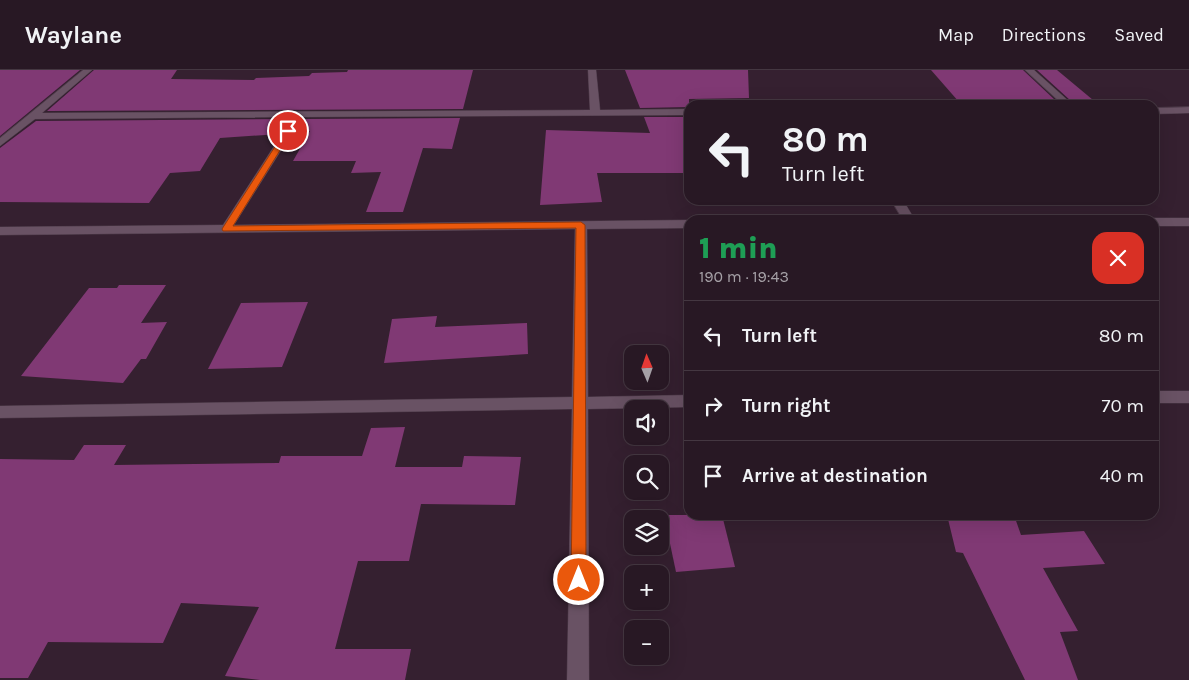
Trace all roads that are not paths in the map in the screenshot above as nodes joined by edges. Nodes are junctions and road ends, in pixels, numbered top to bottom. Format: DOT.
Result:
graph roads {
  1 [pos="88,70"];
  2 [pos="592,70"];
  3 [pos="1030,70"];
  4 [pos="1063,100"];
  5 [pos="1189,110"];
  6 [pos="1159,111"];
  7 [pos="594,112"];
  8 [pos="684,112"];
  9 [pos="299,115"];
  10 [pos="32,116"];
  11 [pos="0,143"];
  12 [pos="1159,222"];
  13 [pos="1189,222"];
  14 [pos="684,224"];
  15 [pos="581,225"];
  16 [pos="226,229"];
  17 [pos="0,231"];
  18 [pos="1159,397"];
  19 [pos="1189,397"];
  20 [pos="580,401"];
  21 [pos="684,401"];
  22 [pos="0,412"];
  23 [pos="578,680"];
  1 -- 10 [label="street"];
  2 -- 7 [label="street"];
  3 -- 4 [label="street"];
  5 -- 6 [label="street"];
  7 -- 8 [label="street"];
  7 -- 9 [label="street"];
  9 -- 10 [label="street"];
  9 -- 16 [label="street"];
  10 -- 11 [label="street"];
  12 -- 13 [label="street"];
  14 -- 15 [label="street"];
  15 -- 16 [label="street"];
  15 -- 20 [label="street"];
  16 -- 17 [label="street"];
  18 -- 19 [label="street"];
  20 -- 21 [label="street"];
  20 -- 22 [label="street"];
  20 -- 23 [label="street"];
}
